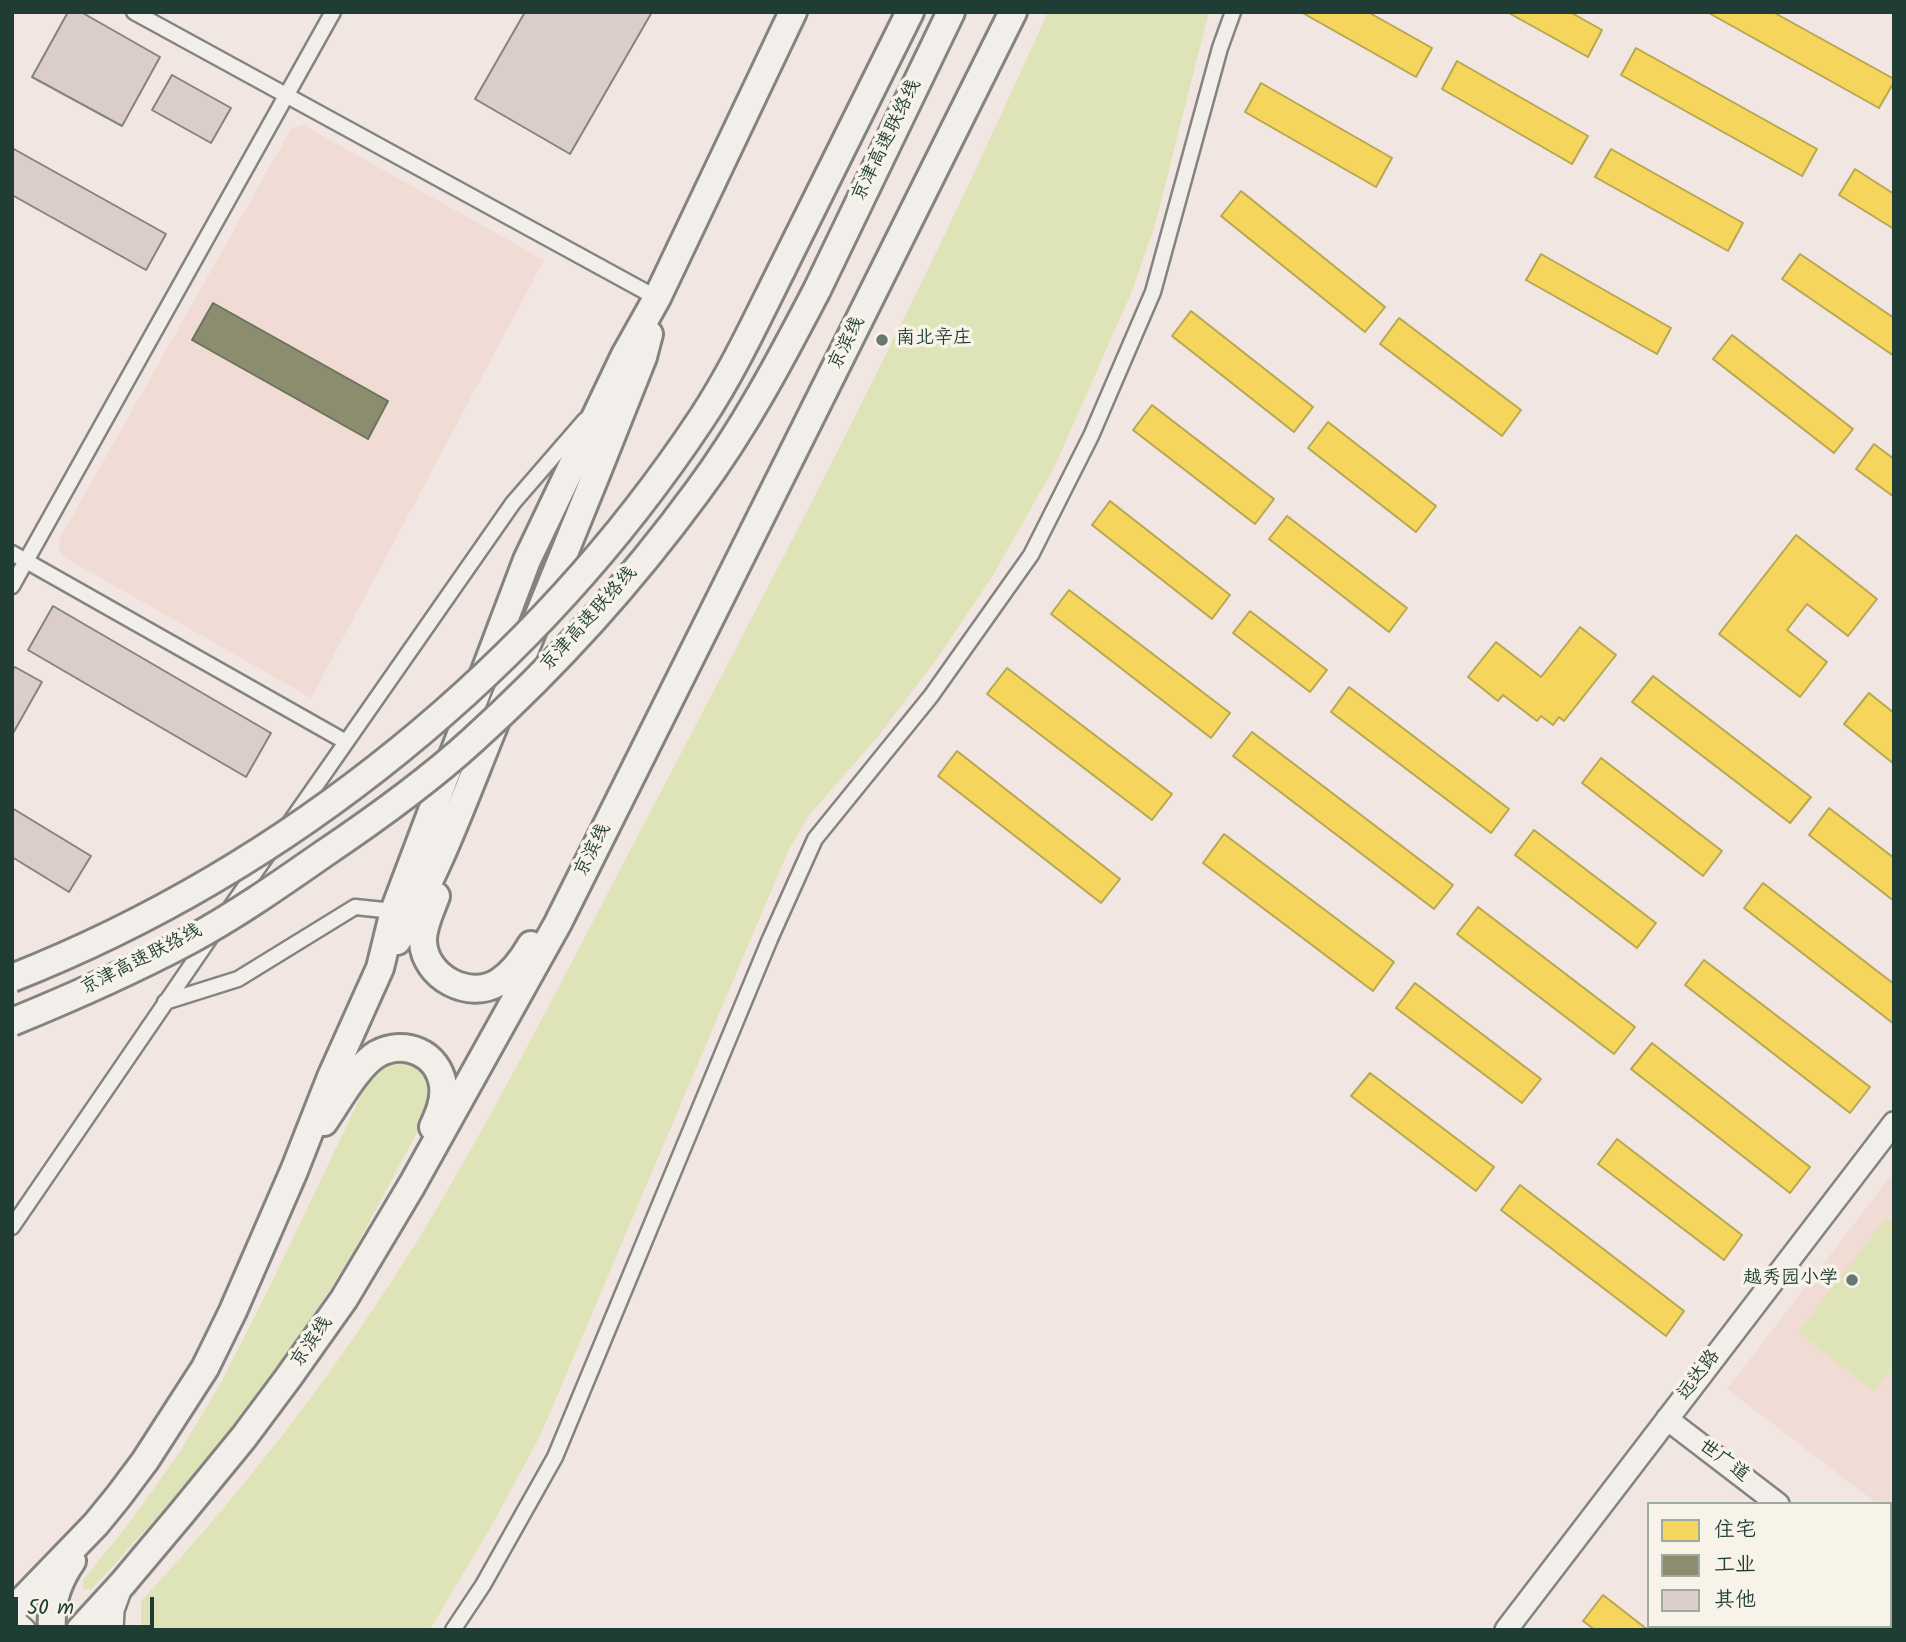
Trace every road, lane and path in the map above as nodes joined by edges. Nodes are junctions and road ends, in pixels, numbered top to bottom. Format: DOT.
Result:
graph roads {
  1 [pos="134,12"];
  2 [pos="333,12"];
  3 [pos="793,12"];
  4 [pos="910,12"];
  5 [pos="951,12"];
  6 [pos="1013,12"];
  7 [pos="1233,12"];
  8 [pos="286,97"];
  9 [pos="657,299"];
  10 [pos="604,397"];
  11 [pos="12,553"];
  12 [pos="26,561"];
  13 [pos="12,586"];
  14 [pos="346,742"];
  15 [pos="470,784"];
  16 [pos="602,836"];
  17 [pos="394,911"];
  18 [pos="380,968"];
  19 [pos="12,978"];
  20 [pos="165,1003"];
  21 [pos="12,1021"];
  22 [pos="1894,1123"];
  23 [pos="294,1171"];
  24 [pos="12,1227"];
  25 [pos="375,1248"];
  26 [pos="1667,1419"];
  27 [pos="1775,1502"];
  28 [pos="123,1583"];
  29 [pos="46,1607"];
  30 [pos="12,1611"];
  31 [pos="12,1618"];
  32 [pos="25,1630"];
  33 [pos="79,1630"];
  34 [pos="112,1630"];
  35 [pos="453,1630"];
  36 [pos="1506,1630"];
  1 -- 8 [label="street"];
  2 -- 8 [label="street"];
  3 -- 9 [label="highway"];
  4 -- 19 [label="highway, 京津高速联络线, bridge"];
  5 -- 21 [label="highway, 京津高速联络线, bridge"];
  6 -- 16 [label="highway, 京滨线"];
  7 -- 35 [label="street"];
  8 -- 9 [label="street"];
  8 -- 12 [label="street"];
  9 -- 10 [label="highway"];
  9 -- 15 [label="highway"];
  10 -- 14 [label="street"];
  10 -- 17 [label="highway"];
  11 -- 12 [label="street"];
  12 -- 13 [label="street"];
  12 -- 14 [label="street"];
  14 -- 20 [label="street"];
  15 -- 16 [label="highway"];
  15 -- 18 [label="highway"];
  16 -- 25 [label="highway, 京滨线"];
  17 -- 18 [label="highway"];
  17 -- 20 [label="street"];
  18 -- 23 [label="highway"];
  20 -- 24 [label="street"];
  22 -- 26 [label="street, 远达路"];
  23 -- 25 [label="highway"];
  23 -- 29 [label="highway"];
  25 -- 28 [label="highway, 京滨线"];
  26 -- 27 [label="street, 世广道"];
  26 -- 36 [label="street, 远达路"];
  28 -- 33 [label="highway, 京滨线"];
  28 -- 34 [label="street"];
  29 -- 30 [label="highway"];
  29 -- 33 [label="street"];
  31 -- 32 [label="street"];
}
